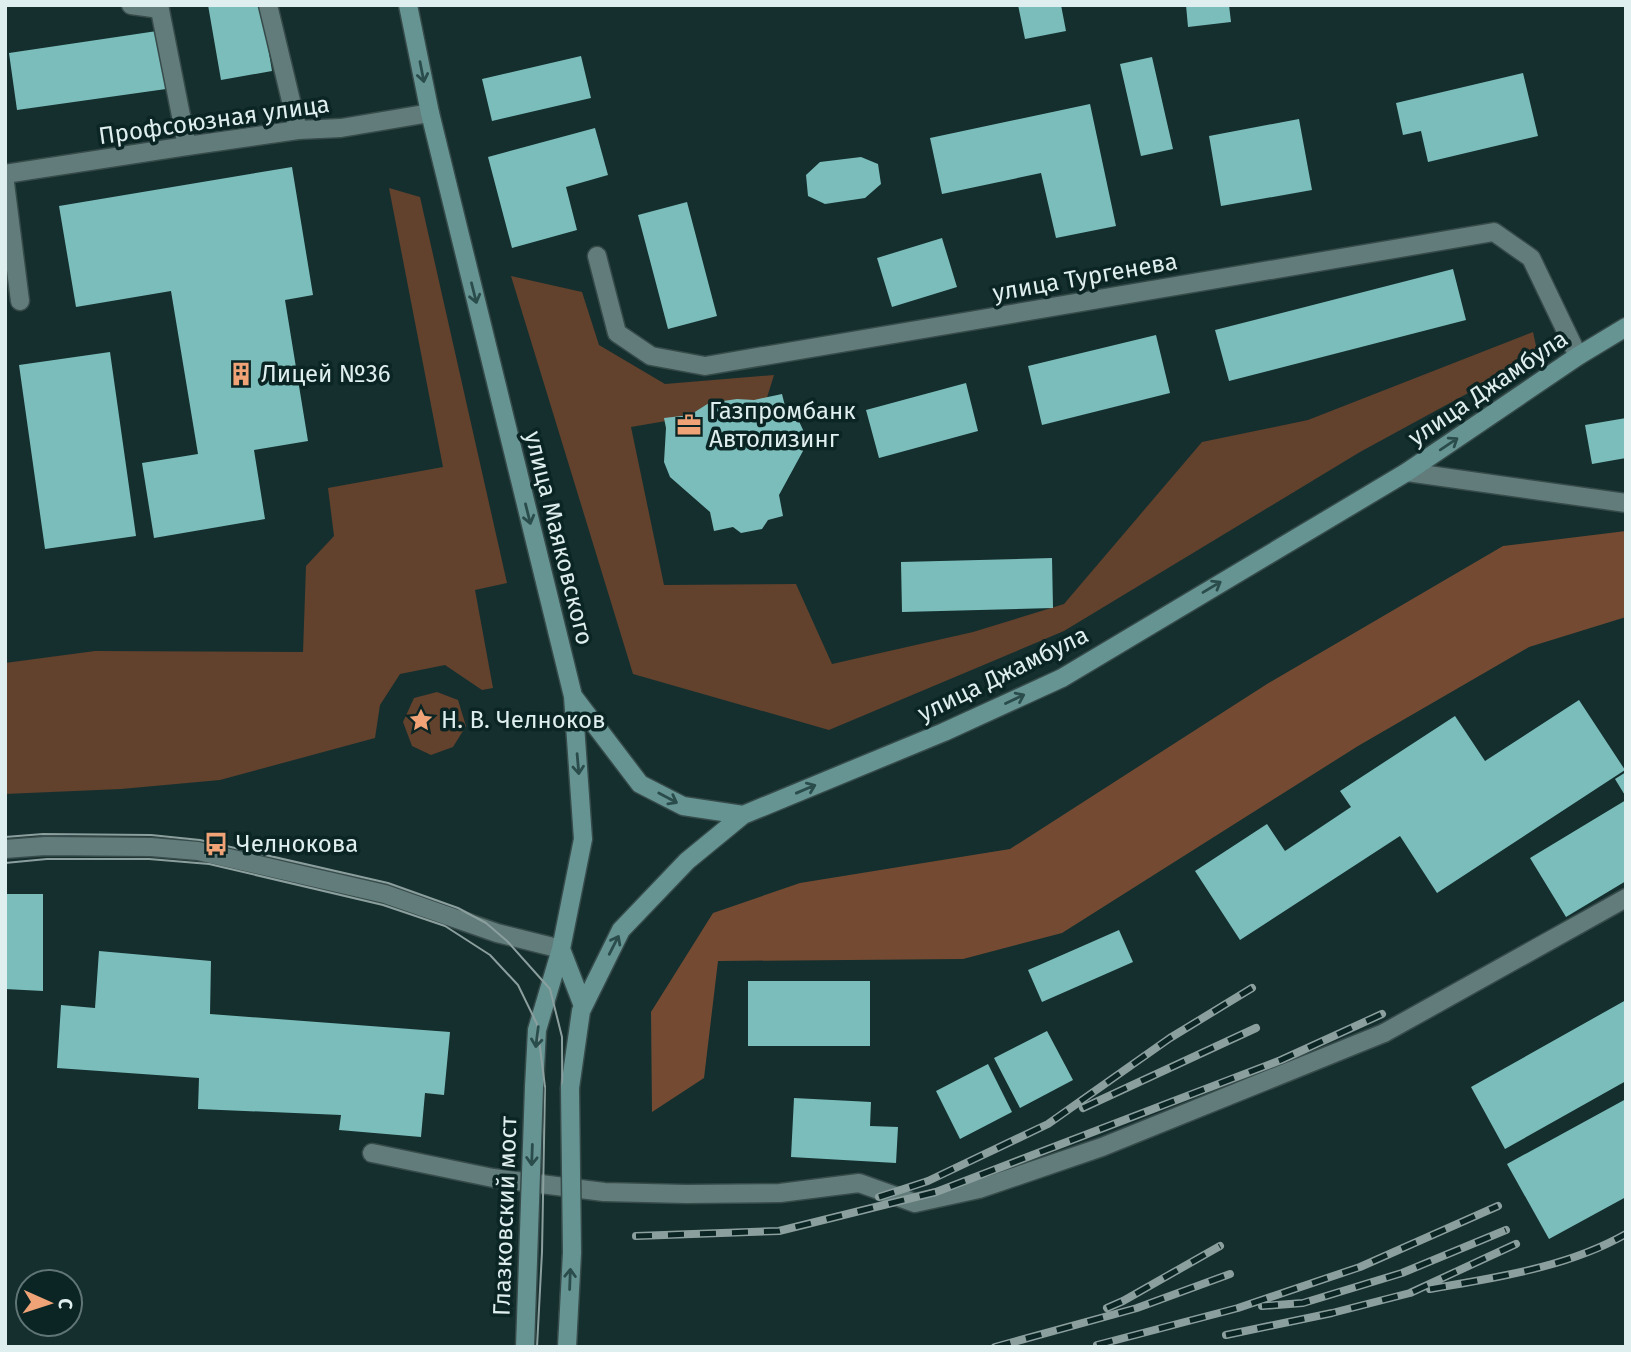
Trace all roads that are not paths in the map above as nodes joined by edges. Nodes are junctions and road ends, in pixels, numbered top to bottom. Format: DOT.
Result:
graph roads {
  1 [pos="131,5"];
  2 [pos="268,5"];
  3 [pos="408,5"];
  4 [pos="159,7"];
  5 [pos="430,113"];
  6 [pos="298,130"];
  7 [pos="187,146"];
  8 [pos="5,174"];
  9 [pos="5,183"];
  10 [pos="597,257"];
  11 [pos="20,301"];
  12 [pos="1626,327"];
  13 [pos="1578,356"];
  14 [pos="1407,472"];
  15 [pos="1626,503"];
  16 [pos="573,696"];
  17 [pos="743,815"];
  18 [pos="5,849"];
  19 [pos="1626,898"];
  20 [pos="561,949"];
  21 [pos="583,1006"];
  22 [pos="534,1087"];
  23 [pos="372,1153"];
  24 [pos="525,1347"];
  25 [pos="568,1347"];
  1 -- 4 [label="street"];
  2 -- 6 [label="street"];
  3 -- 5 [label="main road, улица Маяковского, one-way"];
  4 -- 7 [label="street"];
  5 -- 6 [label="street, Профсоюзная улица"];
  5 -- 16 [label="main road, улица Маяковского, one-way"];
  6 -- 7 [label="street, Профсоюзная улица"];
  7 -- 8 [label="street, Профсоюзная улица"];
  9 -- 11 [label="street"];
  10 -- 13 [label="street, улица Тургенева"];
  12 -- 13 [label="main road, улица Джамбула"];
  14 -- 13 [label="main road, улица Джамбула, one-way"];
  14 -- 15 [label="street"];
  17 -- 14 [label="main road, улица Джамбула, one-way"];
  16 -- 17 [label="main road, one-way"];
  16 -- 20 [label="main road, улица Маяковского, one-way"];
  21 -- 17 [label="main road, улица Джамбула, one-way"];
  18 -- 20 [label="street"];
  19 -- 23 [label="street"];
  20 -- 21 [label="main road"];
  20 -- 22 [label="main road, улица Маяковского, one-way"];
  25 -- 21 [label="main road, улица Джамбула, one-way, bridge"];
  22 -- 24 [label="main road, Глазковский мост, one-way, bridge"];
}
